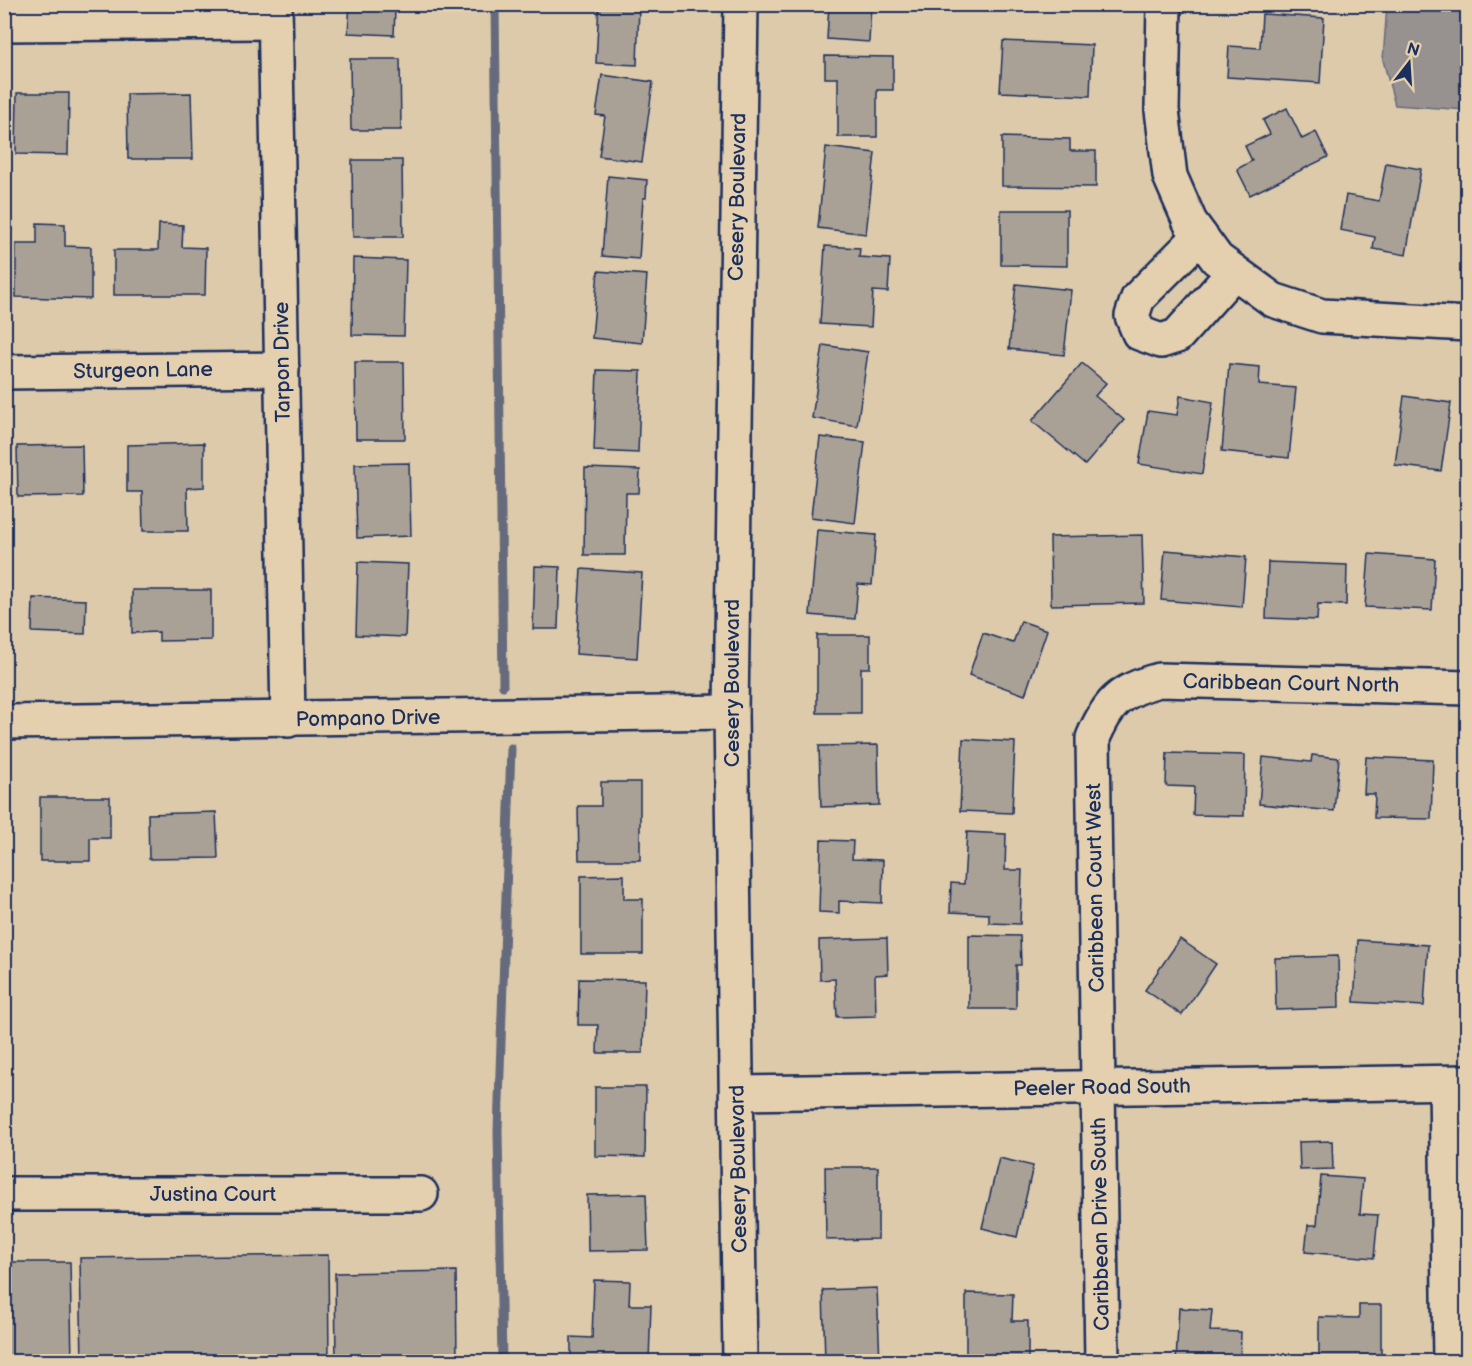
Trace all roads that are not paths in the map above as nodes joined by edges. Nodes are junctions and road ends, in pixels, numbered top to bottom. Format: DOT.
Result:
graph roads {
  1 [pos="741,4"];
  2 [pos="1164,4"];
  3 [pos="275,13"];
  4 [pos="4,24"];
  5 [pos="1467,324"];
  6 [pos="282,369"];
  7 [pos="4,372"];
  8 [pos="1467,688"];
  9 [pos="1119,697"];
  10 [pos="731,712"];
  11 [pos="288,720"];
  12 [pos="4,722"];
  13 [pos="1457,1082"];
  14 [pos="1098,1087"];
  15 [pos="737,1093"];
  16 [pos="4,1194"];
  17 [pos="421,1194"];
  18 [pos="740,1362"];
  19 [pos="1102,1362"];
  20 [pos="1450,1362"];
  1 -- 10 [label="street, Cesery Boulevard"];
  2 -- 5 [label="street"];
  3 -- 4 [label="street"];
  3 -- 6 [label="street, Tarpon Drive"];
  6 -- 7 [label="street, Sturgeon Lane"];
  6 -- 11 [label="street, Tarpon Drive"];
  8 -- 9 [label="street, Caribbean Court North"];
  9 -- 14 [label="street, Caribbean Court West"];
  10 -- 11 [label="street, Pompano Drive"];
  10 -- 15 [label="street, Cesery Boulevard"];
  11 -- 12 [label="street, Pompano Drive"];
  13 -- 14 [label="street, Peeler Road South"];
  13 -- 20 [label="street"];
  14 -- 15 [label="street, Peeler Road South"];
  14 -- 19 [label="street, Caribbean Drive South"];
  15 -- 18 [label="street, Cesery Boulevard"];
  16 -- 17 [label="street, Justina Court"];
}
